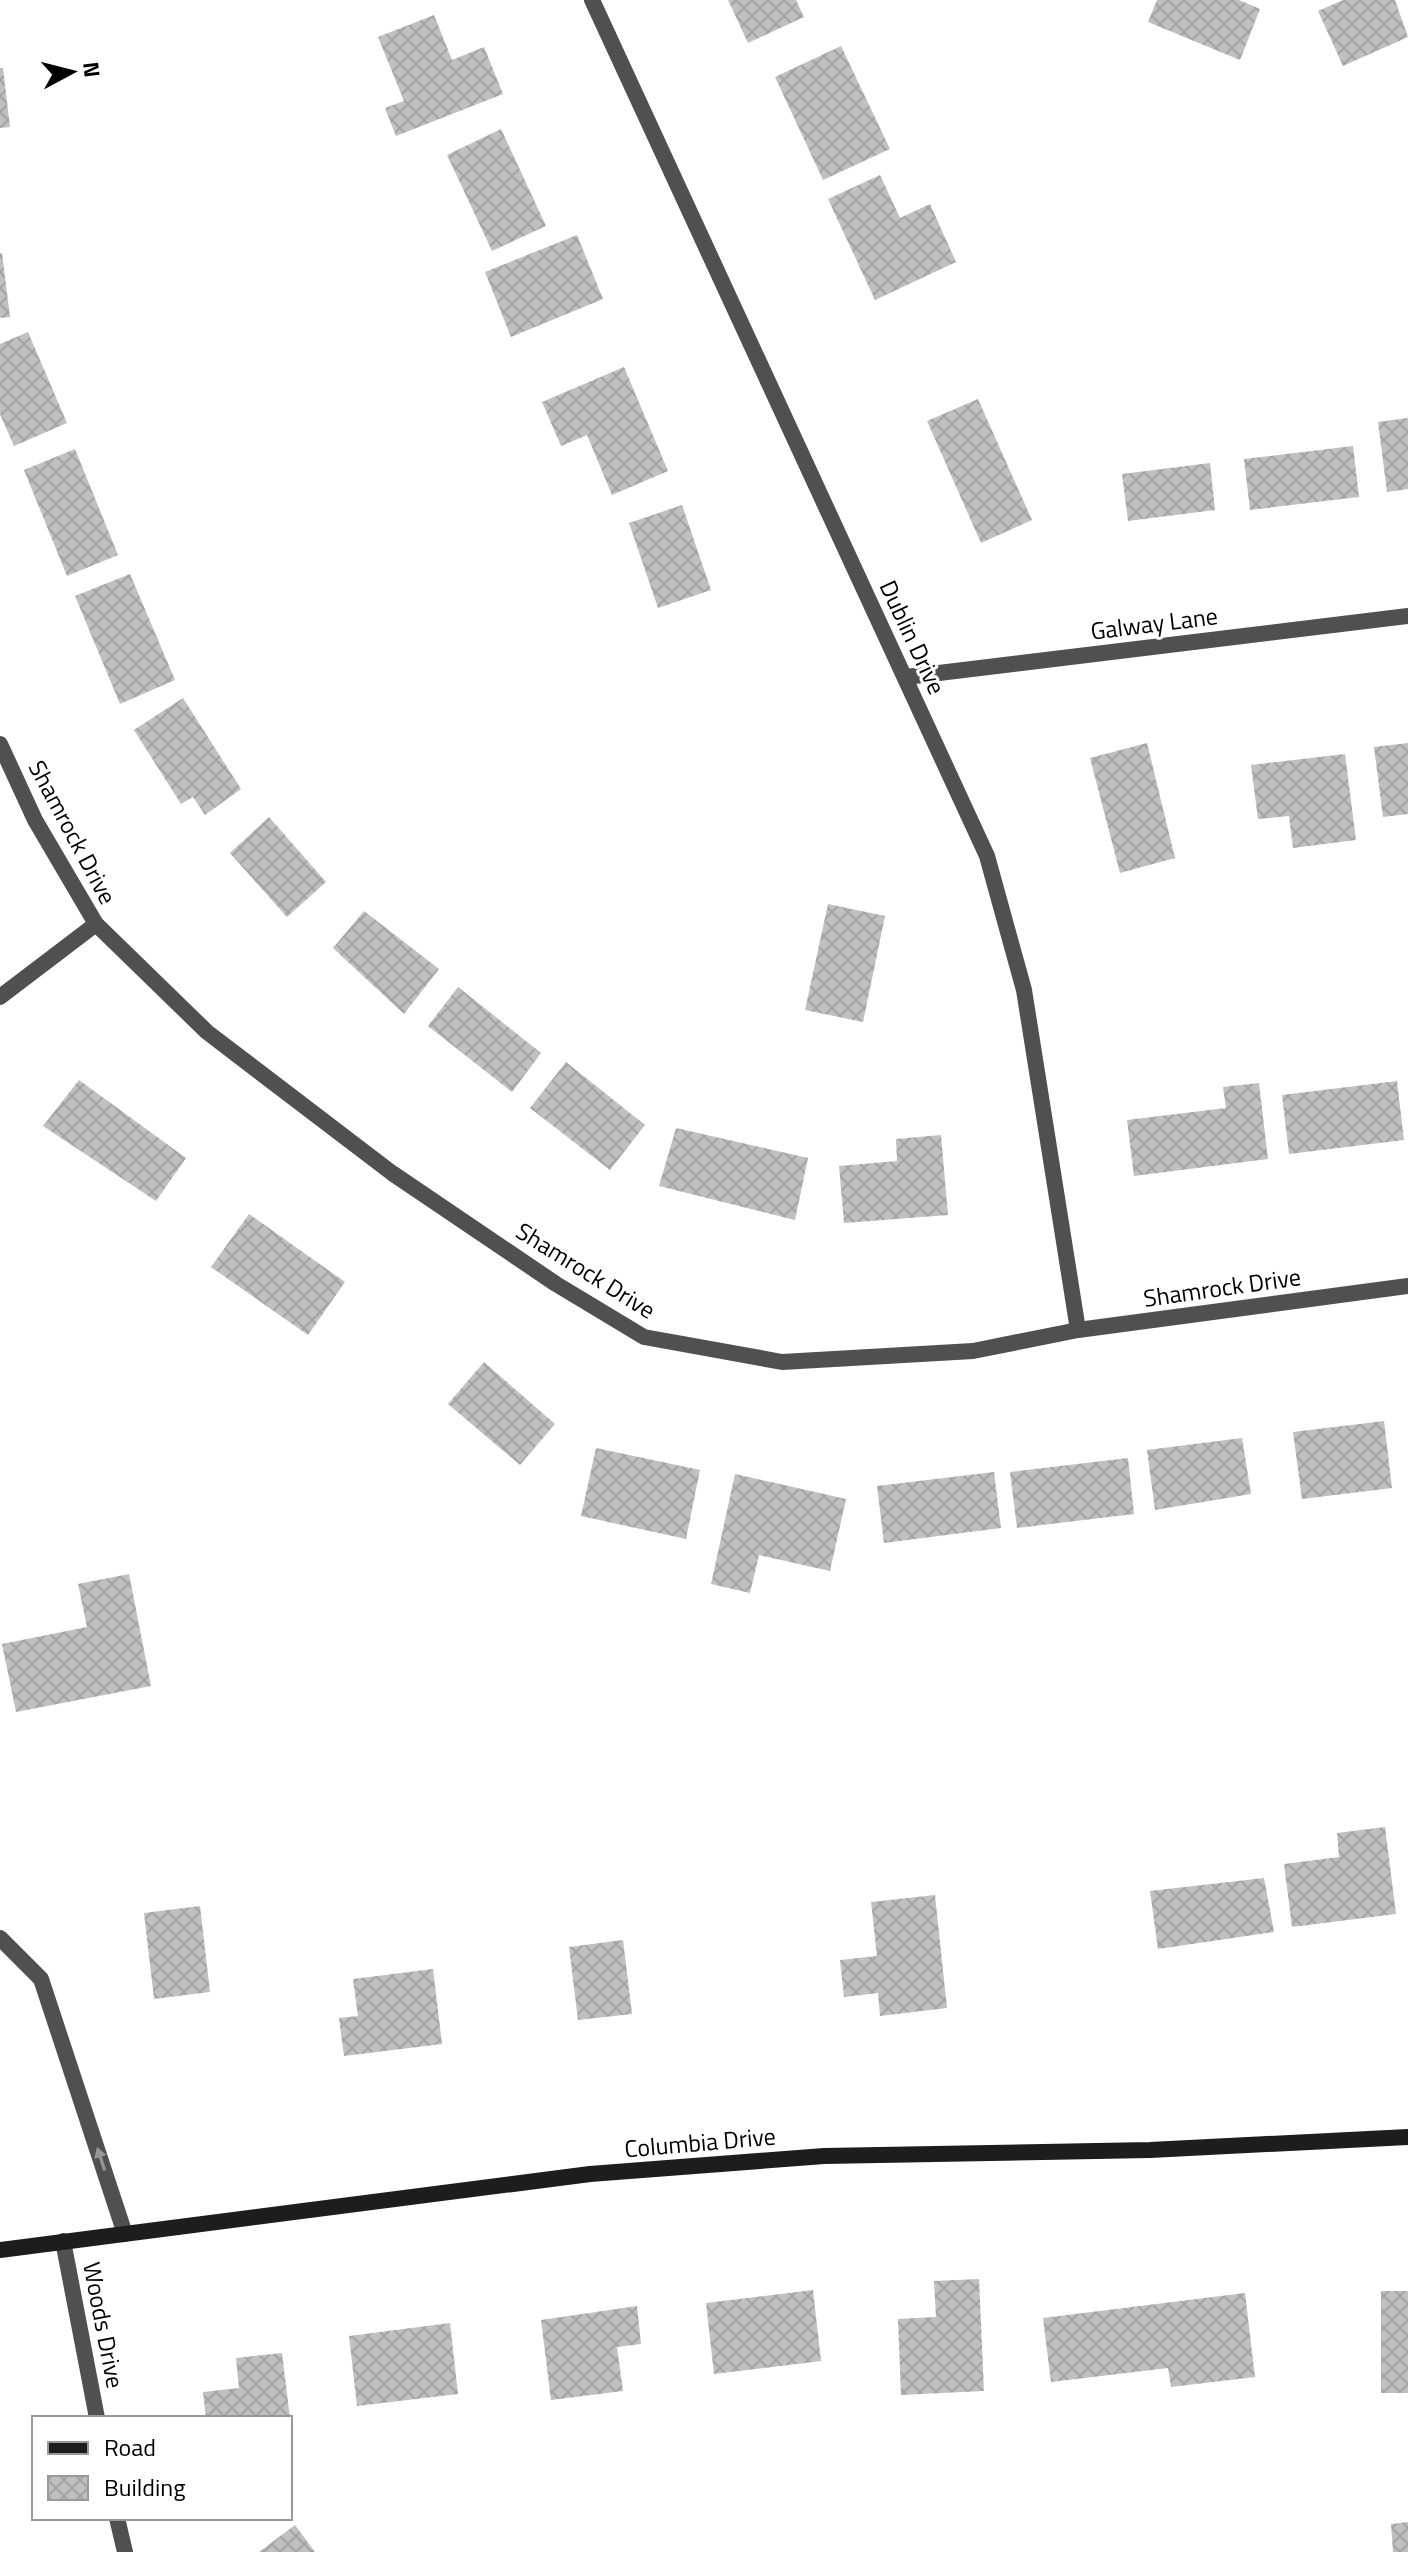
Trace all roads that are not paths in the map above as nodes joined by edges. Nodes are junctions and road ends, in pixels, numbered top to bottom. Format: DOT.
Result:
graph roads {
  1 [pos="592,0"];
  2 [pos="1408,616"];
  3 [pos="906,677"];
  4 [pos="0,744"];
  5 [pos="96,924"];
  6 [pos="0,997"];
  7 [pos="1408,1286"];
  8 [pos="1078,1330"];
  9 [pos="0,1938"];
  10 [pos="1408,2137"];
  11 [pos="125,2234"];
  12 [pos="63,2241"];
  13 [pos="0,2250"];
  14 [pos="97,2416"];
  15 [pos="117,2520"];
  16 [pos="125,2552"];
  1 -- 3 [label="street, Dublin Drive"];
  2 -- 3 [label="street, Galway Lane"];
  3 -- 8 [label="street, Dublin Drive"];
  4 -- 5 [label="street, Shamrock Drive"];
  5 -- 6 [label="street"];
  5 -- 8 [label="street, Shamrock Drive"];
  7 -- 8 [label="street, Shamrock Drive"];
  11 -- 9 [label="street, one-way"];
  10 -- 11 [label="main road, Columbia Drive"];
  11 -- 12 [label="main road, Columbia Drive"];
  12 -- 13 [label="main road, Columbia Drive"];
  12 -- 14 [label="street, Woods Drive"];
  15 -- 16 [label="street"];
}
